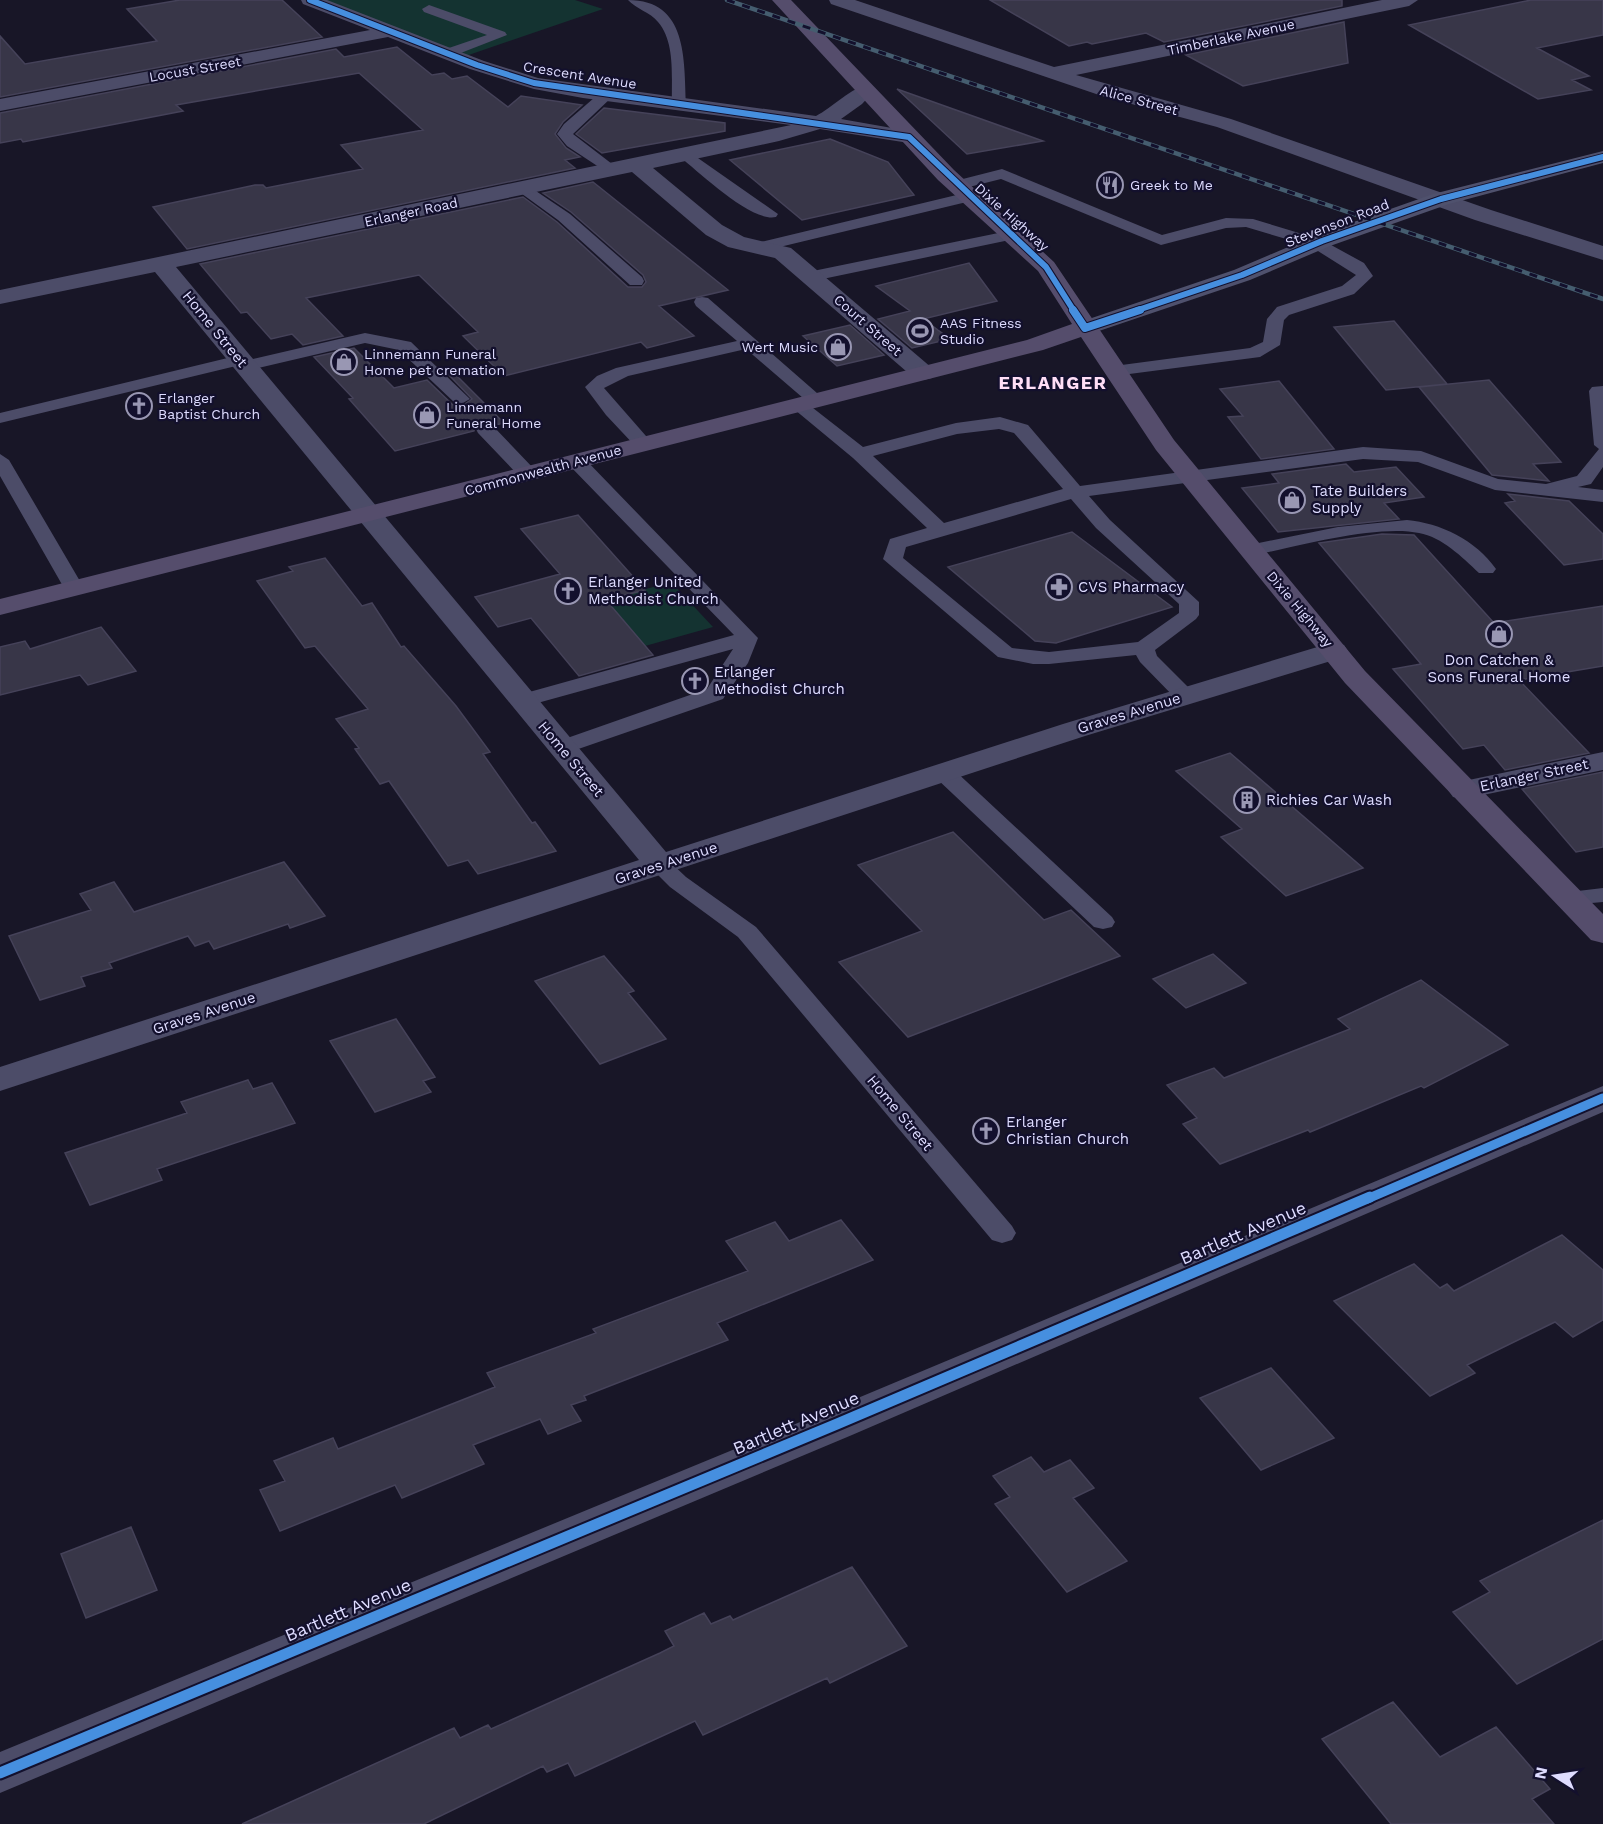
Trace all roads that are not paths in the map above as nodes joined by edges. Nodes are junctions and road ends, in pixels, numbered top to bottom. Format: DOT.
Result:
graph roads {
  1 [pos="310,0"];
  2 [pos="635,0"];
  3 [pos="781,0"];
  4 [pos="838,0"];
  5 [pos="1300,0"];
  6 [pos="1409,0"];
  7 [pos="429,9"];
  8 [pos="1332,16"];
  9 [pos="389,31"];
  10 [pos="448,53"];
  11 [pos="1054,74"];
  12 [pos="865,90"];
  13 [pos="607,94"];
  14 [pos="679,104"];
  15 [pos="0,105"];
  16 [pos="822,123"];
  17 [pos="909,137"];
  18 [pos="685,154"];
  19 [pos="1603,157"];
  20 [pos="636,164"];
  21 [pos="611,170"];
  22 [pos="524,188"];
  23 [pos="963,191"];
  24 [pos="1441,199"];
  25 [pos="1013,235"];
  26 [pos="798,237"];
  27 [pos="1316,243"];
  28 [pos="759,247"];
  29 [pos="1603,253"];
  30 [pos="160,263"];
  31 [pos="813,276"];
  32 [pos="636,281"];
  33 [pos="0,297"];
  34 [pos="702,302"];
  35 [pos="1085,328"];
  36 [pos="750,343"];
  37 [pos="243,363"];
  38 [pos="1114,371"];
  39 [pos="923,373"];
  40 [pos="1603,391"];
  41 [pos="461,399"];
  42 [pos="807,402"];
  43 [pos="0,418"];
  44 [pos="485,429"];
  45 [pos="644,444"];
  46 [pos="1603,446"];
  47 [pos="860,454"];
  48 [pos="1603,454"];
  49 [pos="0,460"];
  50 [pos="576,461"];
  51 [pos="528,474"];
  52 [pos="1190,475"];
  53 [pos="1548,489"];
  54 [pos="1075,492"];
  55 [pos="1603,496"];
  56 [pos="367,515"];
  57 [pos="941,531"];
  58 [pos="1251,550"];
  59 [pos="1486,569"];
  60 [pos="74,588"];
  61 [pos="0,607"];
  62 [pos="748,638"];
  63 [pos="1144,648"];
  64 [pos="1334,651"];
  65 [pos="1186,696"];
  66 [pos="523,701"];
  67 [pos="561,748"];
  68 [pos="1603,761"];
  69 [pos="944,772"];
  70 [pos="1464,790"];
  71 [pos="660,865"];
  72 [pos="1603,895"];
  73 [pos="1569,898"];
  74 [pos="1103,922"];
  75 [pos="1603,933"];
  76 [pos="0,1079"];
  77 [pos="1603,1098"];
  78 [pos="1002,1233"];
  79 [pos="0,1773"];
  1 -- 9 [label="street, Crescent Avenue"];
  2 -- 14 [label="lane"];
  3 -- 12 [label="main road, Dixie Highway"];
  4 -- 11 [label="street, Alice Street"];
  5 -- 8 [label="street"];
  6 -- 8 [label="street, Timberlake Avenue"];
  7 -- 10 [label="lane"];
  8 -- 11 [label="street, Timberlake Avenue"];
  9 -- 10 [label="street, Crescent Avenue"];
  9 -- 15 [label="street, Locust Street"];
  10 -- 13 [label="street, Crescent Avenue"];
  11 -- 24 [label="street, Alice Street"];
  12 -- 16 [label="street, Erlanger Road"];
  12 -- 17 [label="main road, Dixie Highway"];
  13 -- 14 [label="street, Crescent Avenue"];
  13 -- 21 [label="lane"];
  14 -- 16 [label="street, Crescent Avenue"];
  16 -- 17 [label="street, Erlanger Road"];
  16 -- 18 [label="street, Erlanger Road"];
  17 -- 23 [label="main road, Dixie Highway"];
  18 -- 20 [label="street, Erlanger Road"];
  18 -- 26 [label="lane"];
  19 -- 24 [label="main road, Stevenson Road"];
  20 -- 21 [label="street, Erlanger Road"];
  20 -- 28 [label="street, Court Street"];
  21 -- 22 [label="street, Erlanger Road"];
  22 -- 30 [label="street, Erlanger Road"];
  22 -- 32 [label="lane"];
  23 -- 25 [label="main road, Dixie Highway"];
  23 -- 26 [label="lane"];
  23 -- 27 [label="lane"];
  24 -- 27 [label="main road, Stevenson Road"];
  24 -- 29 [label="street, Alice Street"];
  25 -- 31 [label="lane"];
  25 -- 35 [label="main road, Dixie Highway"];
  26 -- 28 [label="lane"];
  27 -- 35 [label="main road, Stevenson Road"];
  27 -- 38 [label="lane"];
  28 -- 31 [label="street, Court Street"];
  30 -- 33 [label="street, Erlanger Road"];
  30 -- 37 [label="street, Home Street"];
  31 -- 39 [label="street, Court Street"];
  34 -- 36 [label="lane"];
  35 -- 38 [label="main road, Dixie Highway"];
  35 -- 39 [label="main road, Commonwealth Avenue"];
  36 -- 42 [label="lane"];
  36 -- 45 [label="lane"];
  37 -- 41 [label="lane"];
  37 -- 43 [label="lane"];
  37 -- 56 [label="street, Home Street"];
  38 -- 52 [label="main road, Dixie Highway"];
  39 -- 42 [label="main road, Commonwealth Avenue"];
  40 -- 46 [label="lane"];
  42 -- 45 [label="main road, Commonwealth Avenue"];
  42 -- 47 [label="lane"];
  44 -- 51 [label="lane"];
  45 -- 50 [label="main road, Commonwealth Avenue"];
  47 -- 54 [label="lane"];
  47 -- 57 [label="lane"];
  48 -- 53 [label="lane"];
  49 -- 60 [label="lane"];
  50 -- 51 [label="main road, Commonwealth Avenue"];
  50 -- 62 [label="lane"];
  51 -- 56 [label="main road, Commonwealth Avenue"];
  52 -- 53 [label="lane"];
  52 -- 54 [label="lane"];
  52 -- 58 [label="main road, Dixie Highway"];
  53 -- 55 [label="lane"];
  54 -- 57 [label="lane"];
  54 -- 63 [label="lane"];
  56 -- 60 [label="main road, Commonwealth Avenue"];
  56 -- 66 [label="street, Home Street"];
  57 -- 63 [label="lane"];
  58 -- 59 [label="lane"];
  58 -- 64 [label="main road, Dixie Highway"];
  60 -- 61 [label="main road, Commonwealth Avenue"];
  62 -- 66 [label="lane"];
  62 -- 67 [label="lane"];
  63 -- 65 [label="lane"];
  64 -- 65 [label="street, Graves Avenue"];
  64 -- 70 [label="main road, Dixie Highway"];
  65 -- 69 [label="street, Graves Avenue"];
  66 -- 67 [label="street, Home Street"];
  67 -- 71 [label="street, Home Street"];
  68 -- 70 [label="street, Erlanger Street"];
  69 -- 71 [label="street, Graves Avenue"];
  69 -- 74 [label="lane"];
  70 -- 73 [label="main road, Dixie Highway"];
  71 -- 76 [label="street, Graves Avenue"];
  71 -- 78 [label="lane, Home Street"];
  72 -- 73 [label="lane"];
  73 -- 75 [label="main road, Dixie Highway"];
  77 -- 79 [label="street, Bartlett Avenue"];
}
